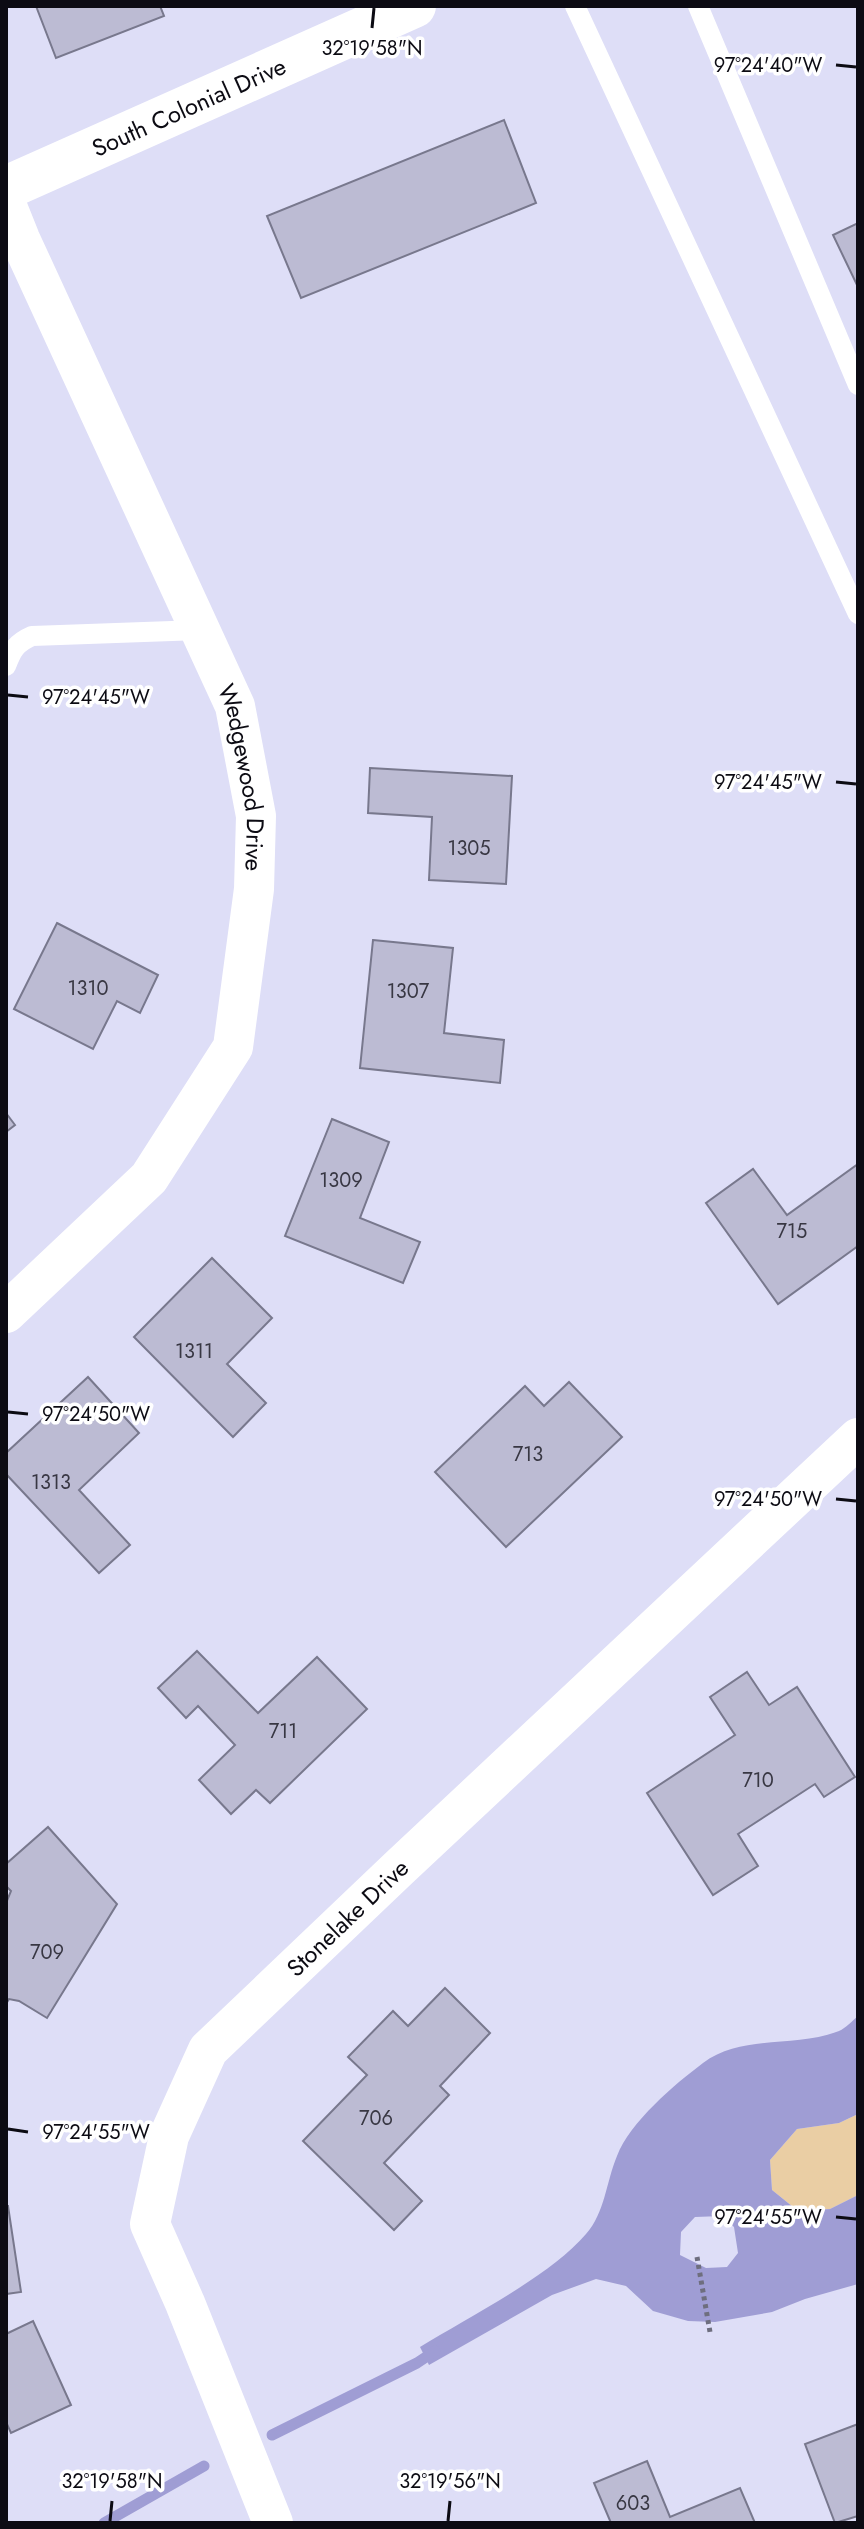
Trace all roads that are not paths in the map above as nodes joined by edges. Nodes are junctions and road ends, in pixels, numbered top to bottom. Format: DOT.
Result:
graph roads {
  1 [pos="414,6"];
  2 [pos="575,6"];
  3 [pos="698,6"];
  4 [pos="6,188"];
  5 [pos="6,204"];
  6 [pos="858,385"];
  7 [pos="858,614"];
  8 [pos="200,630"];
  9 [pos="6,666"];
  10 [pos="6,1313"];
  11 [pos="858,1438"];
  12 [pos="273,2523"];
  1 -- 4 [label="street, South Colonial Drive"];
  2 -- 7 [label="lane"];
  3 -- 6 [label="lane"];
  5 -- 8 [label="street, Wedgewood Drive"];
  8 -- 9 [label="lane"];
  8 -- 10 [label="street, Wedgewood Drive"];
  11 -- 12 [label="street, Stonelake Drive"];
}
